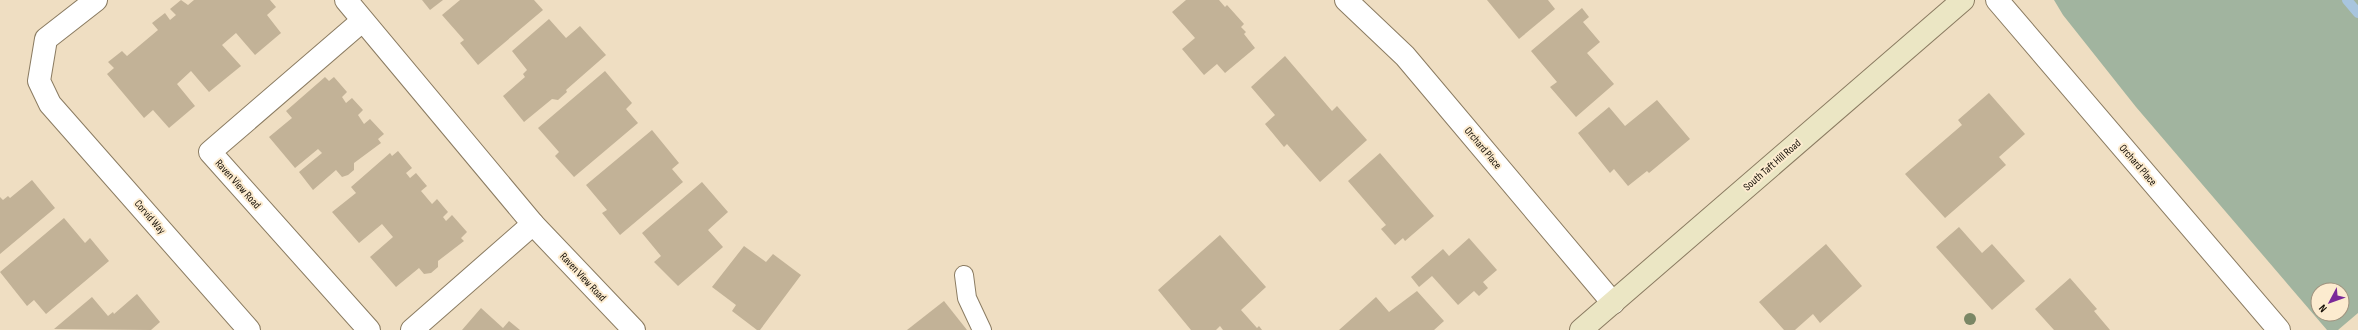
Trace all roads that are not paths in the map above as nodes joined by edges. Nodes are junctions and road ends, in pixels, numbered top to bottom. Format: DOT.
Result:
graph roads {
  1 [pos="96,0"];
  2 [pos="346,0"];
  3 [pos="1346,0"];
  4 [pos="1963,0"];
  5 [pos="1997,0"];
  6 [pos="362,21"];
  7 [pos="533,224"];
  8 [pos="964,275"];
  9 [pos="1613,303"];
  10 [pos="249,330"];
  11 [pos="369,330"];
  12 [pos="412,330"];
  13 [pos="634,330"];
  14 [pos="982,330"];
  15 [pos="1581,330"];
  16 [pos="2279,330"];
  1 -- 10 [label="street, Corvid Way"];
  2 -- 6 [label="street, Raven View Road"];
  3 -- 9 [label="street, Orchard Place"];
  4 -- 9 [label="main road, South Taft Hill Road"];
  5 -- 16 [label="street, Orchard Place"];
  6 -- 7 [label="street, Raven View Road"];
  6 -- 11 [label="street, Raven View Road"];
  7 -- 12 [label="street"];
  7 -- 13 [label="street, Raven View Road"];
  8 -- 14 [label="lane"];
  9 -- 15 [label="main road, South Taft Hill Road"];
}
